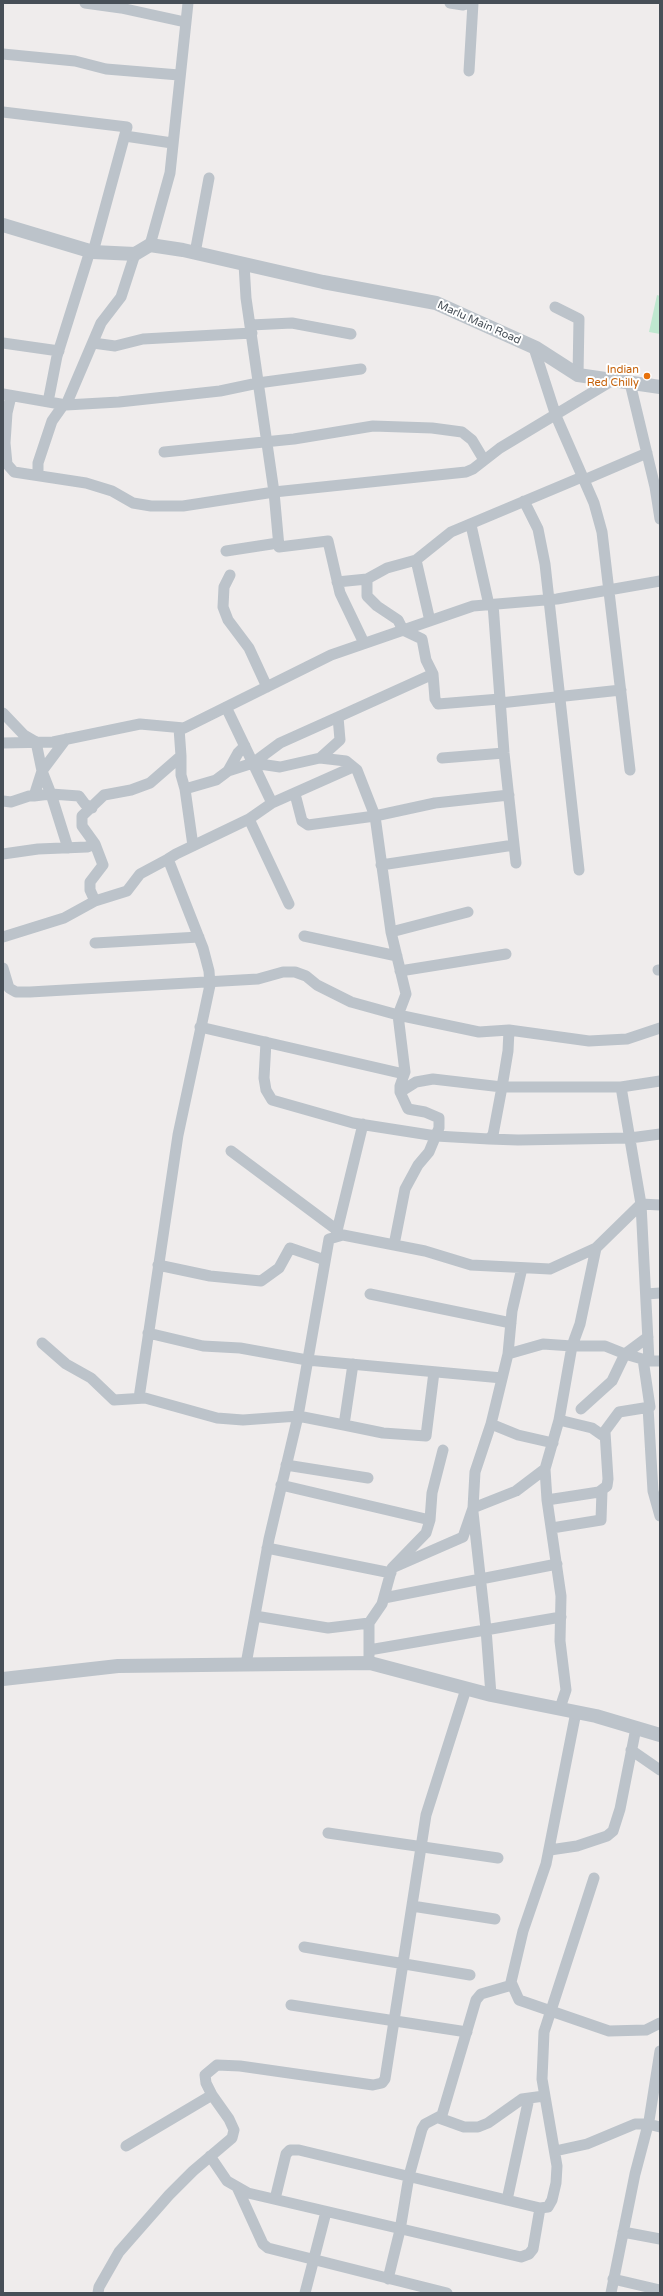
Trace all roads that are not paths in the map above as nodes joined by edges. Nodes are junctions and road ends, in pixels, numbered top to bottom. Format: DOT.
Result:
graph roads {
  1 [pos="85,3"];
  2 [pos="188,3"];
  3 [pos="450,3"];
  4 [pos="472,3"];
  5 [pos="185,22"];
  6 [pos="3,54"];
  7 [pos="469,71"];
  8 [pos="179,75"];
  9 [pos="3,112"];
  10 [pos="125,136"];
  11 [pos="172,143"];
  12 [pos="209,178"];
  13 [pos="3,225"];
  14 [pos="150,245"];
  15 [pos="92,252"];
  16 [pos="195,253"];
  17 [pos="134,254"];
  18 [pos="244,264"];
  19 [pos="556,307"];
  20 [pos="251,329"];
  21 [pos="351,334"];
  22 [pos="3,343"];
  23 [pos="93,343"];
  24 [pos="534,348"];
  25 [pos="58,351"];
  26 [pos="361,369"];
  27 [pos="578,375"];
  28 [pos="613,380"];
  29 [pos="258,383"];
  30 [pos="630,383"];
  31 [pos="660,387"];
  32 [pos="7,395"];
  33 [pos="48,402"];
  34 [pos="65,405"];
  35 [pos="556,416"];
  36 [pos="267,442"];
  37 [pos="164,452"];
  38 [pos="647,453"];
  39 [pos="484,460"];
  40 [pos="38,474"];
  41 [pos="583,479"];
  42 [pos="274,492"];
  43 [pos="524,501"];
  44 [pos="660,519"];
  45 [pos="471,525"];
  46 [pos="278,543"];
  47 [pos="226,551"];
  48 [pos="416,560"];
  49 [pos="230,574"];
  50 [pos="367,579"];
  51 [pos="660,581"];
  52 [pos="337,582"];
  53 [pos="609,590"];
  54 [pos="549,599"];
  55 [pos="491,604"];
  56 [pos="430,621"];
  57 [pos="403,630"];
  58 [pos="364,643"];
  59 [pos="433,674"];
  60 [pos="267,687"];
  61 [pos="620,690"];
  62 [pos="559,697"];
  63 [pos="500,701"];
  64 [pos="226,707"];
  65 [pos="3,713"];
  66 [pos="338,717"];
  67 [pos="179,728"];
  68 [pos="66,739"];
  69 [pos="340,740"];
  70 [pos="36,742"];
  71 [pos="3,743"];
  72 [pos="245,746"];
  73 [pos="504,753"];
  74 [pos="181,756"];
  75 [pos="320,758"];
  76 [pos="442,758"];
  77 [pos="253,763"];
  78 [pos="350,764"];
  79 [pos="630,770"];
  80 [pos="228,771"];
  81 [pos="42,772"];
  82 [pos="186,789"];
  83 [pos="51,794"];
  84 [pos="295,794"];
  85 [pos="509,795"];
  86 [pos="34,796"];
  87 [pos="3,801"];
  88 [pos="272,803"];
  89 [pos="92,808"];
  90 [pos="375,816"];
  91 [pos="248,819"];
  92 [pos="95,844"];
  93 [pos="514,845"];
  94 [pos="193,846"];
  95 [pos="68,848"];
  96 [pos="3,854"];
  97 [pos="168,860"];
  98 [pos="516,863"];
  99 [pos="381,865"];
  100 [pos="580,870"];
  101 [pos="95,901"];
  102 [pos="289,904"];
  103 [pos="468,912"];
  104 [pos="391,932"];
  105 [pos="304,936"];
  106 [pos="3,937"];
  107 [pos="199,937"];
  108 [pos="95,943"];
  109 [pos="506,954"];
  110 [pos="397,956"];
  111 [pos="3,968"];
  112 [pos="400,971"];
  113 [pos="210,982"];
  114 [pos="398,1015"];
  115 [pos="200,1027"];
  116 [pos="660,1028"];
  117 [pos="509,1030"];
  118 [pos="266,1042"];
  119 [pos="404,1074"];
  120 [pos="660,1081"];
  121 [pos="502,1087"];
  122 [pos="621,1087"];
  123 [pos="400,1092"];
  124 [pos="363,1124"];
  125 [pos="660,1134"];
  126 [pos="436,1136"];
  127 [pos="489,1138"];
  128 [pos="630,1138"];
  129 [pos="231,1151"];
  130 [pos="641,1204"];
  131 [pos="660,1205"];
  132 [pos="336,1234"];
  133 [pos="394,1245"];
  134 [pos="596,1248"];
  135 [pos="325,1260"];
  136 [pos="158,1265"];
  137 [pos="522,1268"];
  138 [pos="660,1293"];
  139 [pos="370,1294"];
  140 [pos="646,1294"];
  141 [pos="511,1323"];
  142 [pos="148,1333"];
  143 [pos="648,1337"];
  144 [pos="42,1344"];
  145 [pos="572,1346"];
  146 [pos="508,1354"];
  147 [pos="625,1354"];
  148 [pos="307,1360"];
  149 [pos="651,1360"];
  150 [pos="353,1364"];
  151 [pos="434,1372"];
  152 [pos="502,1378"];
  153 [pos="139,1398"];
  154 [pos="648,1407"];
  155 [pos="581,1408"];
  156 [pos="298,1416"];
  157 [pos="559,1420"];
  158 [pos="344,1424"];
  159 [pos="491,1424"];
  160 [pos="605,1432"];
  161 [pos="553,1443"];
  162 [pos="443,1450"];
  163 [pos="286,1465"];
  164 [pos="545,1469"];
  165 [pos="368,1478"];
  166 [pos="281,1485"];
  167 [pos="602,1491"];
  168 [pos="547,1500"];
  169 [pos="473,1508"];
  170 [pos="660,1516"];
  171 [pos="430,1520"];
  172 [pos="552,1528"];
  173 [pos="267,1548"];
  174 [pos="557,1564"];
  175 [pos="391,1570"];
  176 [pos="481,1580"];
  177 [pos="384,1598"];
  178 [pos="255,1616"];
  179 [pos="561,1617"];
  180 [pos="368,1623"];
  181 [pos="486,1630"];
  182 [pos="369,1656"];
  183 [pos="246,1664"];
  184 [pos="3,1679"];
  185 [pos="466,1688"];
  186 [pos="491,1695"];
  187 [pos="560,1708"];
  188 [pos="576,1712"];
  189 [pos="636,1728"];
  190 [pos="660,1735"];
  191 [pos="632,1750"];
  192 [pos="660,1770"];
  193 [pos="328,1833"];
  194 [pos="422,1846"];
  195 [pos="550,1850"];
  196 [pos="498,1858"];
  197 [pos="594,1878"];
  198 [pos="412,1906"];
  199 [pos="495,1920"];
  200 [pos="304,1947"];
  201 [pos="404,1964"];
  202 [pos="470,1975"];
  203 [pos="512,1985"];
  204 [pos="291,2005"];
  205 [pos="550,2012"];
  206 [pos="394,2021"];
  207 [pos="660,2023"];
  208 [pos="467,2032"];
  209 [pos="660,2051"];
  210 [pos="212,2095"];
  211 [pos="544,2096"];
  212 [pos="529,2098"];
  213 [pos="440,2118"];
  214 [pos="648,2124"];
  215 [pos="660,2127"];
  216 [pos="126,2146"];
  217 [pos="555,2151"];
  218 [pos="210,2156"];
  219 [pos="409,2176"];
  220 [pos="237,2187"];
  221 [pos="275,2199"];
  222 [pos="507,2200"];
  223 [pos="540,2208"];
  224 [pos="326,2212"];
  225 [pos="400,2230"];
  226 [pos="623,2232"];
  227 [pos="660,2239"];
  228 [pos="314,2261"];
  229 [pos="388,2279"];
  230 [pos="614,2279"];
  231 [pos="660,2290"];
  232 [pos="98,2293"];
  233 [pos="305,2293"];
  234 [pos="447,2293"];
  235 [pos="611,2293"];
  1 -- 5 [label="street"];
  2 -- 5 [label="street"];
  3 -- 4 [label="street"];
  4 -- 7 [label="street"];
  5 -- 8 [label="street"];
  6 -- 8 [label="street"];
  8 -- 11 [label="street"];
  9 -- 10 [label="street"];
  10 -- 11 [label="street"];
  10 -- 15 [label="street"];
  11 -- 14 [label="street"];
  12 -- 16 [label="street"];
  13 -- 15 [label="street"];
  14 -- 16 [label="street, Marlu Main Road"];
  14 -- 17 [label="street"];
  15 -- 17 [label="street"];
  15 -- 25 [label="street"];
  16 -- 18 [label="street, Marlu Main Road"];
  17 -- 23 [label="street"];
  18 -- 20 [label="street"];
  18 -- 24 [label="street, Marlu Main Road"];
  19 -- 27 [label="street"];
  20 -- 21 [label="street"];
  20 -- 23 [label="street"];
  20 -- 29 [label="street"];
  22 -- 25 [label="street"];
  23 -- 34 [label="street"];
  24 -- 27 [label="street, Marlu Main Road"];
  24 -- 35 [label="street"];
  25 -- 33 [label="street"];
  26 -- 29 [label="street"];
  27 -- 28 [label="street, Marlu Main Road"];
  28 -- 30 [label="street, Marlu Main Road"];
  28 -- 35 [label="street"];
  29 -- 34 [label="street"];
  29 -- 36 [label="street"];
  30 -- 31 [label="street, Marlu Main Road"];
  30 -- 38 [label="street"];
  32 -- 33 [label="street"];
  32 -- 40 [label="street"];
  33 -- 34 [label="street"];
  34 -- 40 [label="street"];
  35 -- 39 [label="street"];
  35 -- 41 [label="street"];
  36 -- 37 [label="street"];
  36 -- 39 [label="street"];
  36 -- 42 [label="street"];
  38 -- 41 [label="street"];
  38 -- 44 [label="street"];
  39 -- 42 [label="street"];
  40 -- 42 [label="street"];
  41 -- 43 [label="street"];
  41 -- 53 [label="street"];
  42 -- 46 [label="street"];
  43 -- 45 [label="street"];
  43 -- 54 [label="street"];
  45 -- 48 [label="street"];
  45 -- 55 [label="street"];
  46 -- 47 [label="street"];
  46 -- 52 [label="street"];
  48 -- 50 [label="street"];
  48 -- 56 [label="street"];
  49 -- 60 [label="street"];
  50 -- 52 [label="street"];
  50 -- 57 [label="street"];
  51 -- 53 [label="street"];
  52 -- 58 [label="street"];
  53 -- 54 [label="street"];
  53 -- 61 [label="street"];
  54 -- 55 [label="street"];
  54 -- 62 [label="street"];
  55 -- 56 [label="street"];
  55 -- 63 [label="street"];
  56 -- 57 [label="street"];
  57 -- 58 [label="street"];
  57 -- 59 [label="street"];
  58 -- 60 [label="street"];
  59 -- 63 [label="street"];
  59 -- 66 [label="street"];
  60 -- 64 [label="street"];
  61 -- 62 [label="street"];
  61 -- 79 [label="street"];
  62 -- 63 [label="street"];
  62 -- 100 [label="street"];
  63 -- 73 [label="street"];
  64 -- 67 [label="street"];
  64 -- 72 [label="street"];
  65 -- 70 [label="street"];
  66 -- 69 [label="street"];
  66 -- 77 [label="street"];
  67 -- 68 [label="street"];
  67 -- 74 [label="street"];
  68 -- 70 [label="street"];
  68 -- 81 [label="street"];
  69 -- 75 [label="street"];
  69 -- 78 [label="street"];
  70 -- 71 [label="street"];
  70 -- 81 [label="street"];
  72 -- 77 [label="street"];
  72 -- 80 [label="street"];
  73 -- 76 [label="street"];
  73 -- 85 [label="street"];
  74 -- 82 [label="street"];
  74 -- 89 [label="street"];
  75 -- 77 [label="street"];
  75 -- 78 [label="street"];
  77 -- 80 [label="street"];
  77 -- 88 [label="street"];
  78 -- 84 [label="street"];
  78 -- 90 [label="street"];
  80 -- 82 [label="street"];
  81 -- 83 [label="street"];
  81 -- 86 [label="street"];
  82 -- 94 [label="street"];
  83 -- 86 [label="street"];
  83 -- 89 [label="street"];
  83 -- 95 [label="street"];
  84 -- 88 [label="street"];
  84 -- 90 [label="street"];
  85 -- 90 [label="street"];
  85 -- 93 [label="street"];
  86 -- 87 [label="street"];
  88 -- 91 [label="street"];
  89 -- 92 [label="street"];
  90 -- 99 [label="street"];
  91 -- 94 [label="street"];
  91 -- 102 [label="street"];
  92 -- 95 [label="street"];
  92 -- 101 [label="street"];
  93 -- 98 [label="street"];
  93 -- 99 [label="street"];
  94 -- 97 [label="street"];
  95 -- 96 [label="street"];
  97 -- 101 [label="street"];
  97 -- 107 [label="street"];
  99 -- 104 [label="street"];
  101 -- 106 [label="street"];
  103 -- 104 [label="street"];
  104 -- 110 [label="street"];
  105 -- 110 [label="street"];
  107 -- 108 [label="street"];
  107 -- 113 [label="street"];
  109 -- 112 [label="street"];
  110 -- 112 [label="street"];
  111 -- 113 [label="street"];
  112 -- 114 [label="street"];
  113 -- 114 [label="street"];
  113 -- 115 [label="street"];
  114 -- 117 [label="street"];
  114 -- 119 [label="street"];
  115 -- 118 [label="street"];
  115 -- 136 [label="street"];
  116 -- 117 [label="street"];
  117 -- 121 [label="street"];
  118 -- 119 [label="street"];
  118 -- 124 [label="street"];
  119 -- 123 [label="street"];
  120 -- 122 [label="street"];
  121 -- 122 [label="street"];
  121 -- 123 [label="street"];
  121 -- 127 [label="street"];
  122 -- 128 [label="street"];
  123 -- 126 [label="street"];
  124 -- 126 [label="street"];
  124 -- 132 [label="street"];
  125 -- 128 [label="street"];
  126 -- 127 [label="street"];
  126 -- 133 [label="street"];
  127 -- 128 [label="street"];
  128 -- 130 [label="street"];
  129 -- 132 [label="street"];
  130 -- 131 [label="street"];
  130 -- 134 [label="street"];
  130 -- 140 [label="street"];
  132 -- 133 [label="street"];
  132 -- 135 [label="street"];
  133 -- 137 [label="street"];
  134 -- 137 [label="street"];
  134 -- 145 [label="street"];
  135 -- 136 [label="street"];
  135 -- 148 [label="street"];
  136 -- 142 [label="street"];
  137 -- 141 [label="street"];
  138 -- 140 [label="street"];
  139 -- 141 [label="street"];
  140 -- 143 [label="street"];
  141 -- 146 [label="street"];
  142 -- 148 [label="street"];
  142 -- 153 [label="street"];
  143 -- 147 [label="street"];
  143 -- 149 [label="street"];
  144 -- 153 [label="street"];
  145 -- 146 [label="street"];
  145 -- 147 [label="street"];
  145 -- 157 [label="street"];
  146 -- 152 [label="street"];
  147 -- 149 [label="street"];
  147 -- 155 [label="street"];
  148 -- 150 [label="street"];
  148 -- 156 [label="street"];
  149 -- 154 [label="street"];
  150 -- 151 [label="street"];
  150 -- 158 [label="street"];
  151 -- 152 [label="street"];
  151 -- 158 [label="street"];
  152 -- 159 [label="street"];
  153 -- 156 [label="street"];
  154 -- 160 [label="street"];
  154 -- 170 [label="street"];
  156 -- 158 [label="street"];
  156 -- 163 [label="street"];
  157 -- 160 [label="street"];
  157 -- 161 [label="street"];
  159 -- 161 [label="street"];
  159 -- 169 [label="street"];
  160 -- 167 [label="street"];
  161 -- 164 [label="street"];
  162 -- 171 [label="street"];
  163 -- 165 [label="street"];
  163 -- 166 [label="street"];
  164 -- 168 [label="street"];
  164 -- 169 [label="street"];
  166 -- 171 [label="street"];
  166 -- 173 [label="street"];
  167 -- 168 [label="street"];
  167 -- 172 [label="street"];
  168 -- 172 [label="street"];
  169 -- 175 [label="street"];
  169 -- 176 [label="street"];
  171 -- 175 [label="street"];
  172 -- 174 [label="street"];
  173 -- 175 [label="street"];
  173 -- 178 [label="street"];
  174 -- 176 [label="street"];
  174 -- 179 [label="street"];
  175 -- 177 [label="street"];
  176 -- 177 [label="street"];
  176 -- 181 [label="street"];
  177 -- 180 [label="street"];
  178 -- 180 [label="street"];
  178 -- 183 [label="street"];
  179 -- 181 [label="street"];
  179 -- 187 [label="street"];
  180 -- 182 [label="street"];
  181 -- 182 [label="street"];
  181 -- 186 [label="street"];
  182 -- 183 [label="street"];
  182 -- 185 [label="street"];
  183 -- 184 [label="street"];
  185 -- 186 [label="street"];
  185 -- 194 [label="street"];
  186 -- 187 [label="street"];
  187 -- 188 [label="street"];
  188 -- 189 [label="street"];
  188 -- 195 [label="street"];
  189 -- 190 [label="street"];
  189 -- 191 [label="street"];
  191 -- 192 [label="street"];
  191 -- 195 [label="street"];
  193 -- 194 [label="street"];
  194 -- 196 [label="street"];
  194 -- 198 [label="street"];
  195 -- 203 [label="street"];
  197 -- 205 [label="street"];
  198 -- 199 [label="street"];
  198 -- 201 [label="street"];
  200 -- 201 [label="street"];
  201 -- 202 [label="street"];
  201 -- 206 [label="street"];
  203 -- 205 [label="street"];
  203 -- 208 [label="street"];
  204 -- 206 [label="street"];
  205 -- 207 [label="street"];
  205 -- 211 [label="street"];
  206 -- 208 [label="street"];
  206 -- 210 [label="street"];
  208 -- 213 [label="street"];
  209 -- 214 [label="street"];
  210 -- 216 [label="street"];
  210 -- 218 [label="street"];
  211 -- 212 [label="street"];
  211 -- 217 [label="street"];
  212 -- 213 [label="street"];
  212 -- 222 [label="street"];
  213 -- 219 [label="street"];
  214 -- 215 [label="street"];
  214 -- 217 [label="street"];
  214 -- 226 [label="street"];
  217 -- 223 [label="street"];
  218 -- 220 [label="street"];
  218 -- 232 [label="street"];
  219 -- 221 [label="street"];
  219 -- 222 [label="street"];
  219 -- 225 [label="street"];
  220 -- 221 [label="street"];
  220 -- 228 [label="street"];
  221 -- 224 [label="street"];
  222 -- 223 [label="street"];
  223 -- 225 [label="street"];
  224 -- 225 [label="street"];
  224 -- 228 [label="street"];
  225 -- 229 [label="street"];
  226 -- 227 [label="street"];
  226 -- 230 [label="street"];
  228 -- 229 [label="street"];
  228 -- 233 [label="street"];
  229 -- 234 [label="street"];
  230 -- 231 [label="street"];
  230 -- 235 [label="street"];
}
